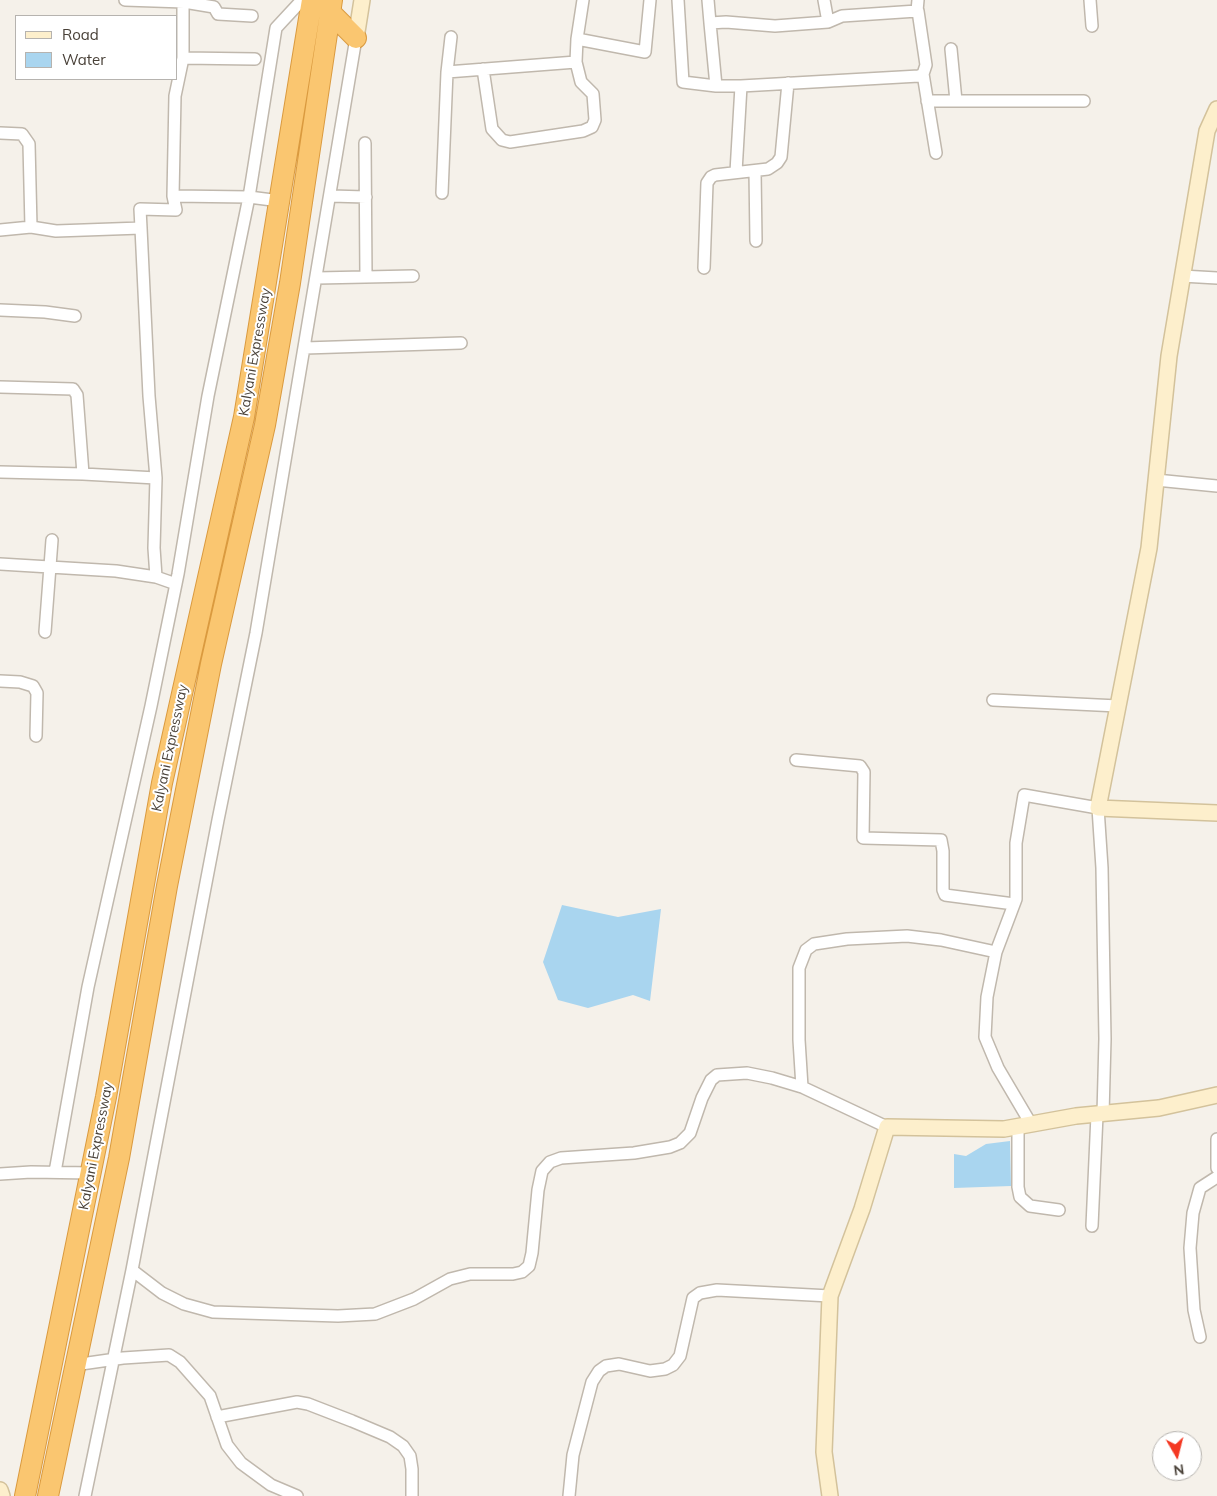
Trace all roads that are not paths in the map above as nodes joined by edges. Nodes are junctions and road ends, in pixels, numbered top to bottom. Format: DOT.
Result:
graph roads {
  1 [pos="125,0"];
  2 [pos="302,0"];
  3 [pos="312,0"];
  4 [pos="362,0"];
  5 [pos="583,0"];
  6 [pos="650,0"];
  7 [pos="678,0"];
  8 [pos="708,0"];
  9 [pos="824,0"];
  10 [pos="1090,0"];
  11 [pos="183,1"];
  12 [pos="918,5"];
  13 [pos="331,6"];
  14 [pos="252,16"];
  15 [pos="828,22"];
  16 [pos="710,23"];
  17 [pos="1092,26"];
  18 [pos="451,37"];
  19 [pos="356,38"];
  20 [pos="577,39"];
  21 [pos="951,49"];
  22 [pos="183,58"];
  23 [pos="255,59"];
  24 [pos="576,62"];
  25 [pos="484,69"];
  26 [pos="447,72"];
  27 [pos="923,74"];
  28 [pos="788,83"];
  29 [pos="716,86"];
  30 [pos="742,86"];
  31 [pos="927,101"];
  32 [pos="956,101"];
  33 [pos="1084,101"];
  34 [pos="1217,109"];
  35 [pos="0,133"];
  36 [pos="365,143"];
  37 [pos="936,153"];
  38 [pos="755,171"];
  39 [pos="736,172"];
  40 [pos="442,193"];
  41 [pos="173,196"];
  42 [pos="330,196"];
  43 [pos="249,197"];
  44 [pos="366,197"];
  45 [pos="280,201"];
  46 [pos="30,227"];
  47 [pos="141,228"];
  48 [pos="0,230"];
  49 [pos="756,240"];
  50 [pos="704,268"];
  51 [pos="413,276"];
  52 [pos="1182,276"];
  53 [pos="317,278"];
  54 [pos="366,278"];
  55 [pos="1217,278"];
  56 [pos="0,310"];
  57 [pos="75,316"];
  58 [pos="461,343"];
  59 [pos="305,348"];
  60 [pos="0,387"];
  61 [pos="0,472"];
  62 [pos="83,474"];
  63 [pos="156,478"];
  64 [pos="1156,480"];
  65 [pos="1217,486"];
  66 [pos="52,540"];
  67 [pos="0,564"];
  68 [pos="52,568"];
  69 [pos="156,577"];
  70 [pos="176,584"];
  71 [pos="45,632"];
  72 [pos="0,681"];
  73 [pos="993,700"];
  74 [pos="1118,706"];
  75 [pos="36,736"];
  76 [pos="796,760"];
  77 [pos="1098,808"];
  78 [pos="1217,813"];
  79 [pos="1014,904"];
  80 [pos="996,952"];
  81 [pos="802,1087"];
  82 [pos="1217,1095"];
  83 [pos="1103,1114"];
  84 [pos="1024,1126"];
  85 [pos="887,1127"];
  86 [pos="1217,1139"];
  87 [pos="1217,1168"];
  88 [pos="55,1172"];
  89 [pos="91,1173"];
  90 [pos="0,1174"];
  91 [pos="1217,1177"];
  92 [pos="1059,1210"];
  93 [pos="1092,1226"];
  94 [pos="132,1270"];
  95 [pos="830,1296"];
  96 [pos="1200,1337"];
  97 [pos="112,1360"];
  98 [pos="74,1365"];
  99 [pos="217,1417"];
  100 [pos="0,1490"];
  101 [pos="2,1496"];
  102 [pos="25,1496"];
  103 [pos="48,1496"];
  104 [pos="85,1496"];
  105 [pos="297,1496"];
  106 [pos="412,1496"];
  107 [pos="569,1496"];
  108 [pos="830,1496"];
  1 -- 11 [label="street"];
  2 -- 43 [label="street"];
  3 -- 45 [label="highway, Kalyani Expressway"];
  4 -- 19 [label="street"];
  5 -- 20 [label="street"];
  6 -- 20 [label="street"];
  7 -- 29 [label="street"];
  8 -- 16 [label="street"];
  9 -- 15 [label="street"];
  10 -- 17 [label="street"];
  11 -- 14 [label="street"];
  11 -- 22 [label="street"];
  12 -- 15 [label="street"];
  12 -- 27 [label="street"];
  13 -- 19 [label="highway"];
  13 -- 98 [label="highway, Kalyani Expressway"];
  15 -- 16 [label="street"];
  16 -- 29 [label="street"];
  18 -- 26 [label="street"];
  19 -- 42 [label="street"];
  20 -- 24 [label="street"];
  21 -- 32 [label="street"];
  22 -- 23 [label="street"];
  22 -- 41 [label="street"];
  24 -- 25 [label="street"];
  24 -- 25 [label="street"];
  25 -- 26 [label="street"];
  26 -- 40 [label="street"];
  27 -- 28 [label="street"];
  27 -- 31 [label="street"];
  28 -- 30 [label="street"];
  28 -- 38 [label="street"];
  29 -- 30 [label="street"];
  30 -- 39 [label="street"];
  31 -- 32 [label="street"];
  31 -- 37 [label="street"];
  32 -- 33 [label="street"];
  34 -- 52 [label="street"];
  35 -- 46 [label="street"];
  36 -- 44 [label="street"];
  38 -- 39 [label="street"];
  38 -- 49 [label="street"];
  39 -- 50 [label="street"];
  41 -- 43 [label="street"];
  41 -- 47 [label="street"];
  42 -- 44 [label="street"];
  42 -- 53 [label="street"];
  43 -- 45 [label="street"];
  43 -- 70 [label="street"];
  44 -- 54 [label="street"];
  45 -- 89 [label="highway, Kalyani Expressway"];
  46 -- 47 [label="street"];
  46 -- 48 [label="street"];
  47 -- 63 [label="street"];
  51 -- 54 [label="street"];
  52 -- 55 [label="street"];
  52 -- 64 [label="street"];
  53 -- 54 [label="street"];
  53 -- 59 [label="street"];
  56 -- 57 [label="street"];
  58 -- 59 [label="street"];
  59 -- 94 [label="street"];
  60 -- 62 [label="street"];
  61 -- 62 [label="street"];
  62 -- 63 [label="street"];
  63 -- 69 [label="street"];
  64 -- 65 [label="street"];
  64 -- 74 [label="street"];
  66 -- 68 [label="street"];
  67 -- 68 [label="street"];
  68 -- 69 [label="street"];
  68 -- 71 [label="street"];
  69 -- 70 [label="street"];
  70 -- 88 [label="street"];
  72 -- 75 [label="street"];
  73 -- 74 [label="street"];
  74 -- 77 [label="street"];
  76 -- 79 [label="street"];
  77 -- 78 [label="street"];
  77 -- 79 [label="street"];
  77 -- 83 [label="street"];
  79 -- 80 [label="street"];
  80 -- 81 [label="street"];
  80 -- 84 [label="street"];
  81 -- 85 [label="street"];
  81 -- 94 [label="street"];
  82 -- 83 [label="street"];
  83 -- 84 [label="street"];
  83 -- 93 [label="street"];
  84 -- 85 [label="street"];
  84 -- 92 [label="street"];
  85 -- 95 [label="street"];
  86 -- 87 [label="street"];
  88 -- 89 [label="street"];
  88 -- 90 [label="street"];
  89 -- 102 [label="highway, Kalyani Expressway"];
  91 -- 96 [label="street"];
  94 -- 97 [label="street"];
  95 -- 107 [label="street"];
  95 -- 108 [label="street"];
  97 -- 98 [label="street"];
  97 -- 99 [label="street"];
  97 -- 104 [label="street"];
  98 -- 103 [label="highway, Kalyani Expressway"];
  99 -- 105 [label="street"];
  99 -- 106 [label="street"];
  100 -- 101 [label="street"];
}
